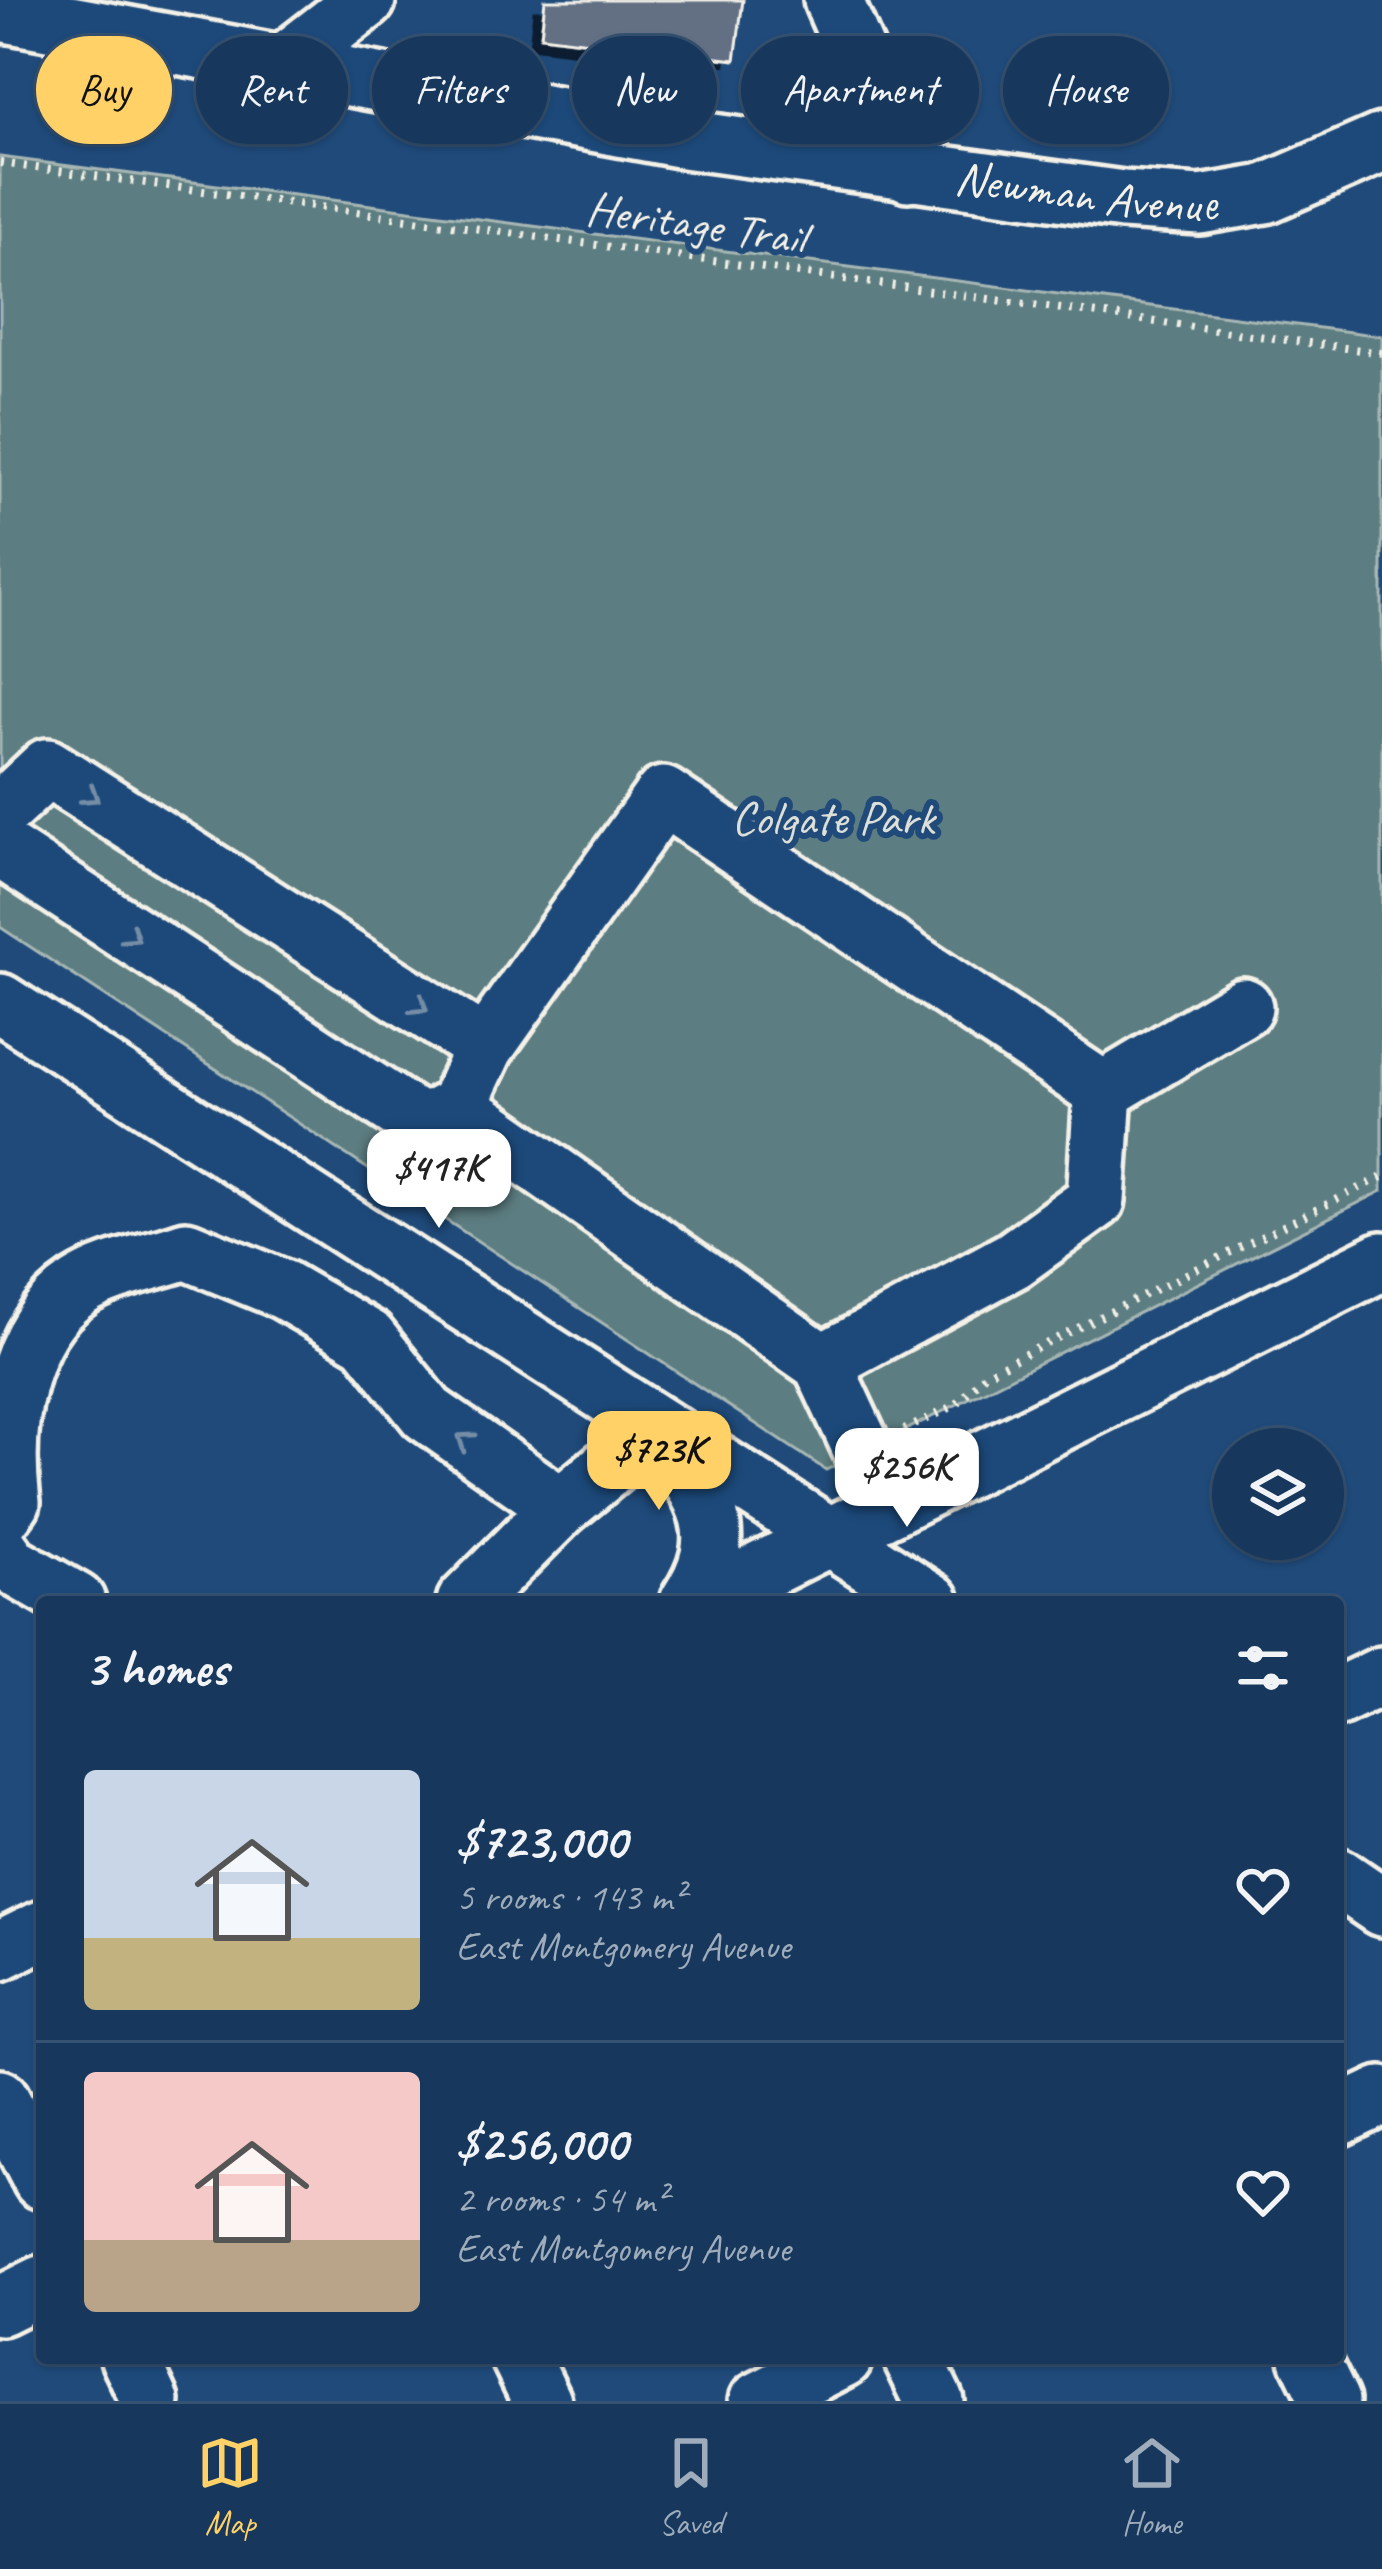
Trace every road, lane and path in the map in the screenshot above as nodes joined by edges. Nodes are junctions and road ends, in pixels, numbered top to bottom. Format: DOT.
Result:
graph roads {
  1 [pos="366,0"];
  2 [pos="833,0"];
  3 [pos="0,12"];
  4 [pos="320,36"];
  5 [pos="196,46"];
  6 [pos="348,74"];
  7 [pos="1382,142"];
  8 [pos="0,163"];
  9 [pos="908,172"];
  10 [pos="1382,353"];
  11 [pos="0,812"];
  12 [pos="0,848"];
  13 [pos="0,1003"];
  14 [pos="1243,1007"];
  15 [pos="485,1047"];
  16 [pos="1103,1091"];
  17 [pos="440,1116"];
  18 [pos="1382,1177"];
  19 [pos="1382,1262"];
  20 [pos="822,1364"];
  21 [pos="656,1429"];
  22 [pos="892,1436"];
  23 [pos="561,1507"];
  24 [pos="889,1507"];
  25 [pos="0,1517"];
  26 [pos="831,1536"];
  27 [pos="0,1550"];
  28 [pos="66,1596"];
  29 [pos="472,1596"];
  30 [pos="692,1596"];
  31 [pos="711,1596"];
  32 [pos="922,1596"];
  33 [pos="1382,1676"];
  34 [pos="1344,1694"];
  35 [pos="1344,1881"];
  36 [pos="1382,1906"];
  37 [pos="36,1933"];
  38 [pos="0,1951"];
  39 [pos="1382,2096"];
  40 [pos="0,2099"];
  41 [pos="1344,2114"];
  42 [pos="36,2168"];
  43 [pos="36,2288"];
  44 [pos="0,2306"];
  45 [pos="133,2364"];
  46 [pos="524,2364"];
  47 [pos="831,2364"];
  48 [pos="916,2364"];
  49 [pos="1312,2364"];
  50 [pos="150,2401"];
  51 [pos="542,2401"];
  52 [pos="759,2401"];
  53 [pos="934,2401"];
  54 [pos="1330,2401"];
  1 -- 4 [label="street"];
  2 -- 9 [label="street"];
  3 -- 5 [label="street, Newman Avenue"];
  6 -- 9 [label="street, Newman Avenue"];
  7 -- 9 [label="street, Newman Avenue"];
  8 -- 10 [label="path, Heritage Trail"];
  11 -- 15 [label="street, one-way"];
  12 -- 17 [label="street, one-way"];
  13 -- 21 [label="street"];
  14 -- 16 [label="street"];
  15 -- 16 [label="street"];
  15 -- 17 [label="street"];
  16 -- 20 [label="street"];
  17 -- 20 [label="street"];
  18 -- 22 [label="path"];
  19 -- 24 [label="street"];
  20 -- 24 [label="street"];
  21 -- 23 [label="street"];
  21 -- 26 [label="street"];
  21 -- 30 [label="street"];
  23 -- 25 [label="street, one-way"];
  23 -- 29 [label="street"];
  24 -- 26 [label="street"];
  26 -- 31 [label="street"];
  26 -- 32 [label="street"];
  27 -- 28 [label="street"];
  33 -- 34 [label="street"];
  35 -- 36 [label="street"];
  37 -- 38 [label="street"];
  39 -- 41 [label="street"];
  40 -- 42 [label="street"];
  43 -- 44 [label="street"];
  45 -- 50 [label="street"];
  46 -- 51 [label="street"];
  47 -- 52 [label="street"];
  48 -- 53 [label="street"];
  49 -- 54 [label="street"];
}
